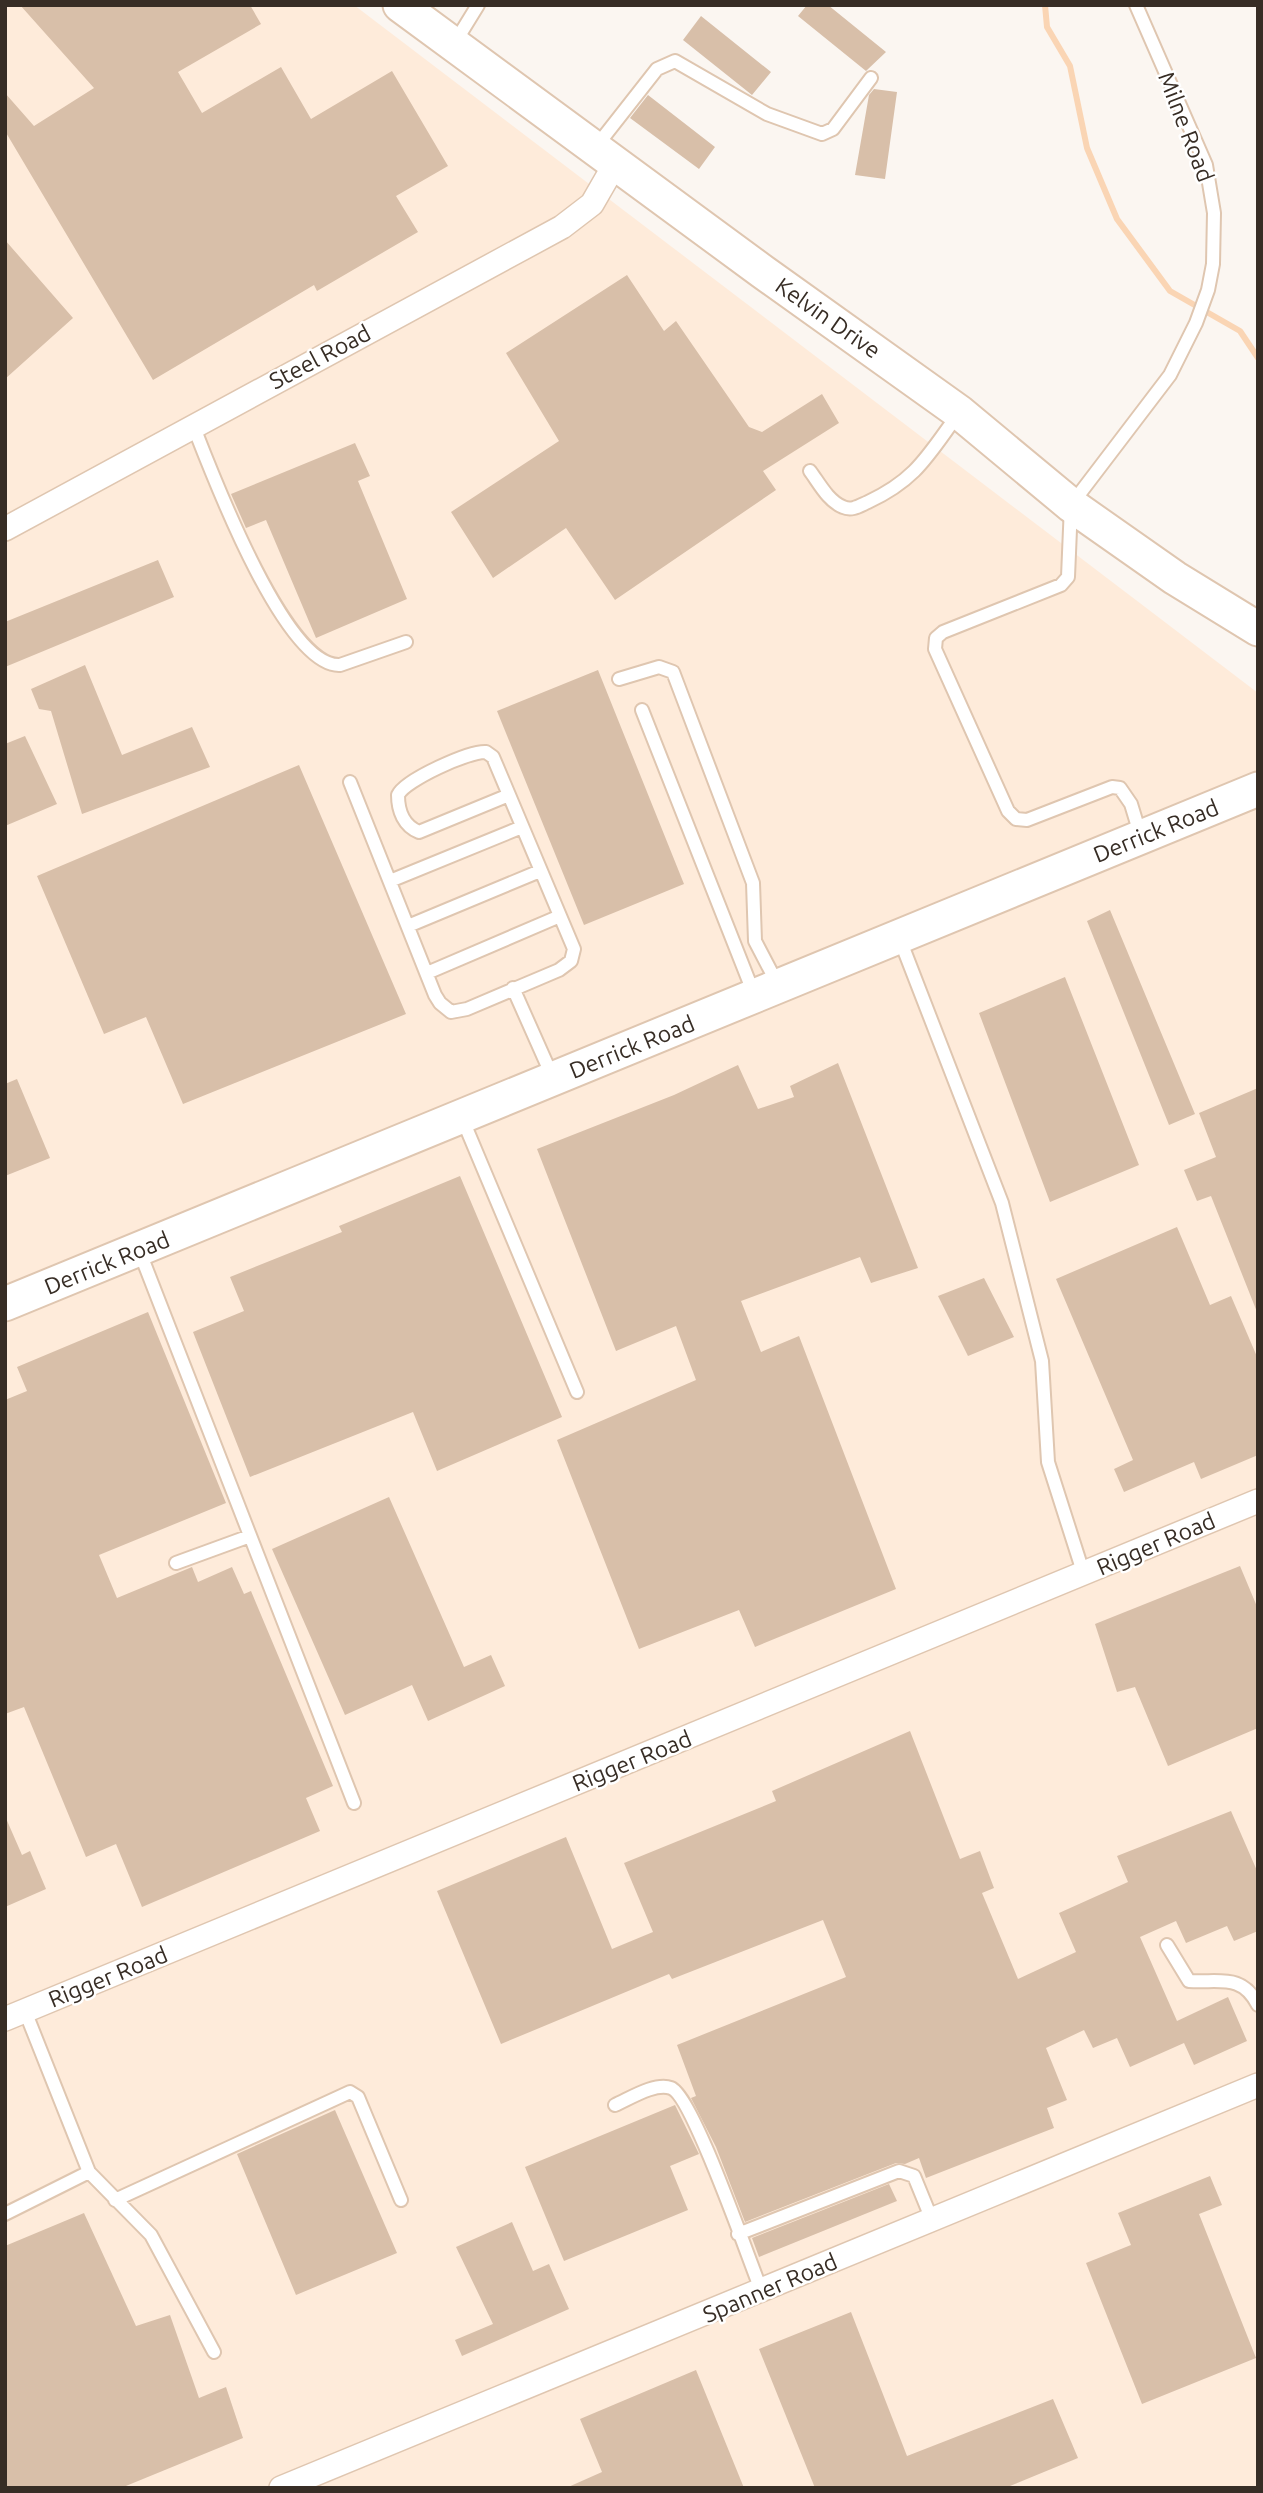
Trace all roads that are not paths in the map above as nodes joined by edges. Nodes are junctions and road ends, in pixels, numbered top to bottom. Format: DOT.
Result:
graph roads {
  1 [pos="400,5"];
  2 [pos="478,5"];
  3 [pos="1136,5"];
  4 [pos="453,45"];
  5 [pos="871,78"];
  6 [pos="605,156"];
  7 [pos="959,412"];
  8 [pos="193,425"];
  9 [pos="810,471"];
  10 [pos="1071,505"];
  11 [pos="5,529"];
  12 [pos="1258,629"];
  13 [pos="406,642"];
  14 [pos="619,679"];
  15 [pos="642,710"];
  16 [pos="350,782"];
  17 [pos="1258,789"];
  18 [pos="509,795"];
  19 [pos="522,827"];
  20 [pos="1142,837"];
  21 [pos="540,871"];
  22 [pos="390,881"];
  23 [pos="560,916"];
  24 [pos="408,926"];
  25 [pos="899,937"];
  26 [pos="427,973"];
  27 [pos="513,988"];
  28 [pos="767,992"];
  29 [pos="553,1079"];
  30 [pos="462,1117"];
  31 [pos="139,1250"];
  32 [pos="5,1304"];
  33 [pos="578,1392"];
  34 [pos="1258,1501"];
  35 [pos="250,1536"];
  36 [pos="176,1563"];
  37 [pos="1084,1574"];
  38 [pos="354,1803"];
  39 [pos="1167,1945"];
  40 [pos="1258,2005"];
  41 [pos="15,2015"];
  42 [pos="1258,2085"];
  43 [pos="615,2105"];
  44 [pos="89,2172"];
  45 [pos="116,2200"];
  46 [pos="401,2200"];
  47 [pos="5,2214"];
  48 [pos="932,2220"];
  49 [pos="738,2234"];
  50 [pos="762,2292"];
  51 [pos="214,2353"];
  52 [pos="281,2488"];
  1 -- 4 [label="street, Kelvin Drive"];
  2 -- 4 [label="lane"];
  3 -- 10 [label="lane, Milne Road"];
  4 -- 6 [label="street, Kelvin Drive"];
  5 -- 6 [label="lane"];
  6 -- 7 [label="street, Kelvin Drive"];
  6 -- 8 [label="street, Steel Road"];
  7 -- 9 [label="lane"];
  7 -- 10 [label="street, Kelvin Drive"];
  8 -- 11 [label="street, Steel Road"];
  8 -- 13 [label="lane"];
  10 -- 12 [label="street, Kelvin Drive"];
  10 -- 20 [label="lane"];
  14 -- 28 [label="lane"];
  15 -- 28 [label="lane"];
  16 -- 22 [label="lane"];
  17 -- 20 [label="street, Derrick Road"];
  18 -- 18 [label="lane"];
  18 -- 19 [label="lane"];
  19 -- 21 [label="lane"];
  19 -- 22 [label="lane"];
  20 -- 25 [label="street, Derrick Road"];
  21 -- 23 [label="lane"];
  21 -- 24 [label="lane"];
  22 -- 24 [label="lane"];
  23 -- 26 [label="lane"];
  23 -- 27 [label="lane"];
  24 -- 26 [label="lane"];
  25 -- 28 [label="street, Derrick Road"];
  25 -- 37 [label="lane"];
  26 -- 27 [label="lane"];
  27 -- 29 [label="lane"];
  28 -- 29 [label="street, Derrick Road"];
  29 -- 30 [label="street, Derrick Road"];
  30 -- 31 [label="street, Derrick Road"];
  30 -- 33 [label="lane"];
  31 -- 32 [label="street, Derrick Road"];
  31 -- 35 [label="lane"];
  34 -- 37 [label="street, Rigger Road"];
  35 -- 36 [label="lane"];
  35 -- 38 [label="lane"];
  37 -- 41 [label="street, Rigger Road"];
  39 -- 40 [label="lane"];
  41 -- 44 [label="lane"];
  42 -- 48 [label="street, Spanner Road"];
  43 -- 49 [label="lane"];
  44 -- 45 [label="lane"];
  44 -- 47 [label="lane"];
  45 -- 46 [label="lane"];
  45 -- 51 [label="lane"];
  48 -- 49 [label="lane"];
  48 -- 50 [label="street, Spanner Road"];
  49 -- 50 [label="lane"];
  50 -- 52 [label="street, Spanner Road"];
}
